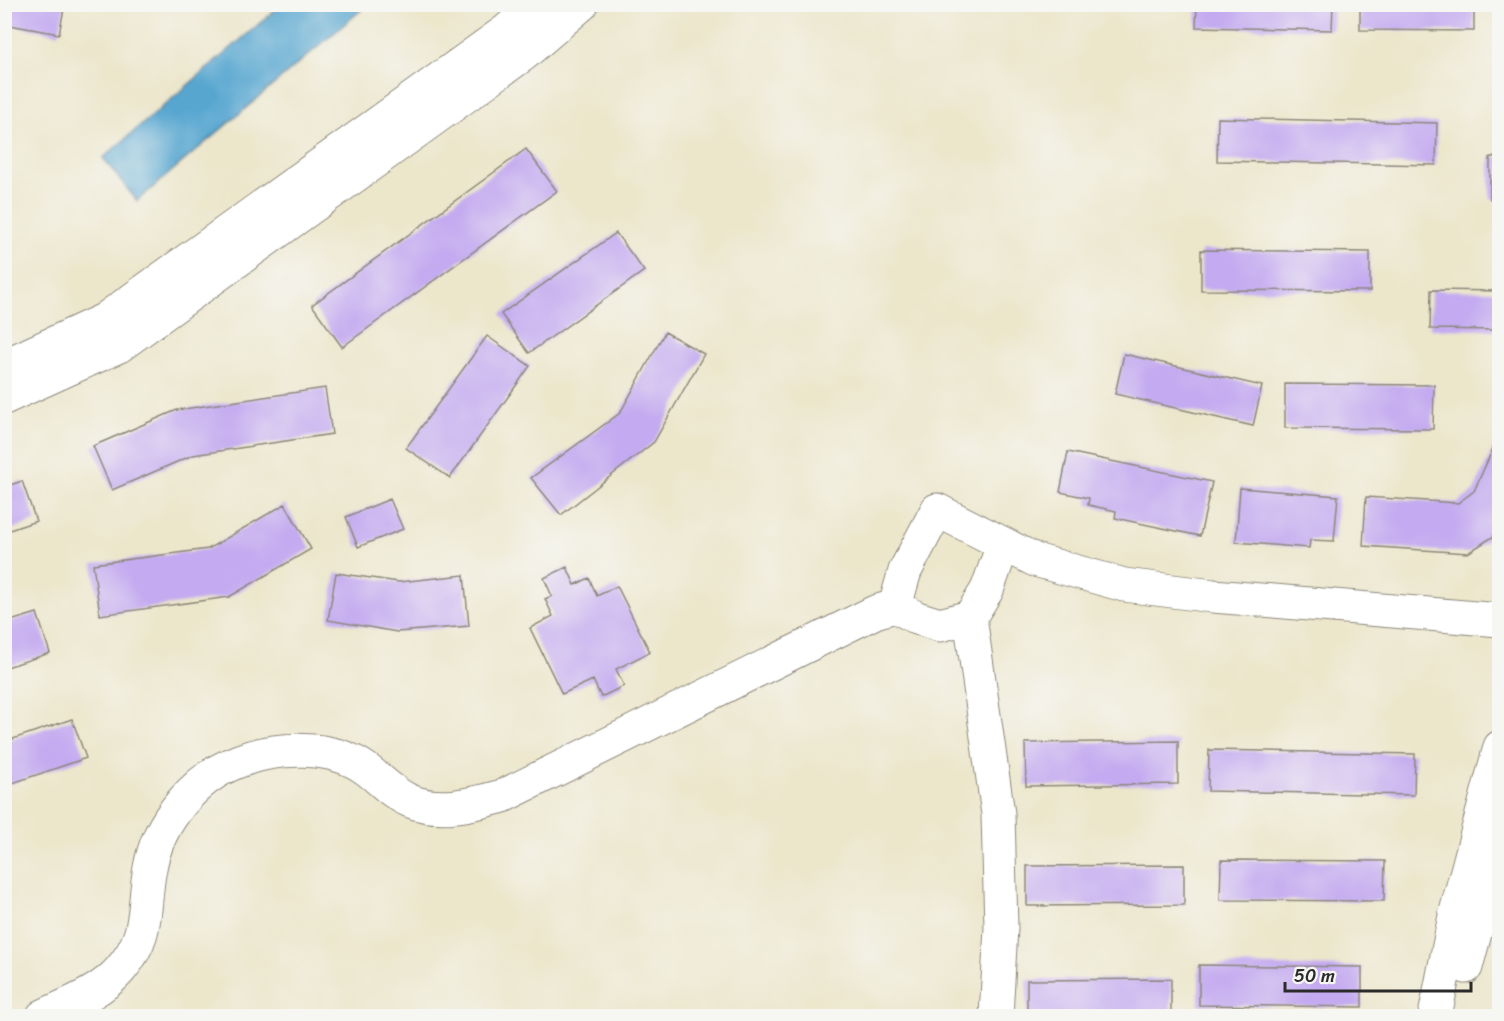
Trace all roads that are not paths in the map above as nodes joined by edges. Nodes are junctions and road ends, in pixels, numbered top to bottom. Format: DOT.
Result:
graph roads {
  1 [pos="537,4"];
  2 [pos="582,4"];
  3 [pos="4,366"];
  4 [pos="4,398"];
  5 [pos="1003,545"];
  6 [pos="895,606"];
  7 [pos="970,617"];
  8 [pos="1500,620"];
  9 [pos="1500,747"];
  10 [pos="1500,839"];
  11 [pos="43,1017"];
  12 [pos="996,1017"];
  13 [pos="1435,1017"];
  14 [pos="1457,1017"];
  1 -- 3 [label="main road"];
  2 -- 4 [label="main road"];
  5 -- 6 [label="main road"];
  5 -- 7 [label="main road"];
  5 -- 8 [label="main road"];
  6 -- 7 [label="main road"];
  6 -- 11 [label="main road"];
  7 -- 12 [label="main road"];
  9 -- 13 [label="main road"];
  10 -- 14 [label="main road"];
}
